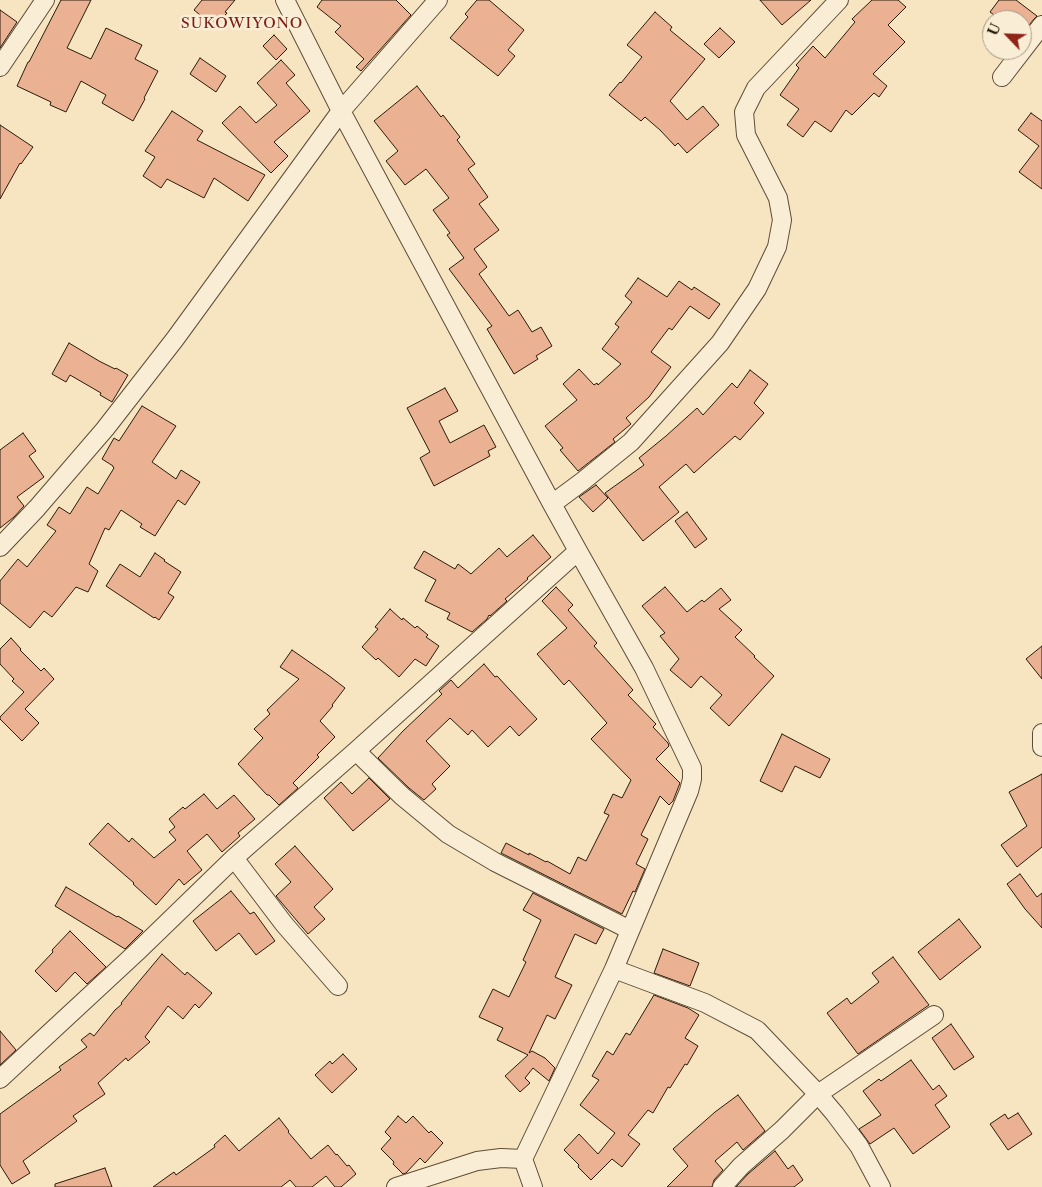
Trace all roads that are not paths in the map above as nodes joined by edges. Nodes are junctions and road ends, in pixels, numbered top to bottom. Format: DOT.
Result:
graph roads {
  1 [pos="45,0"];
  2 [pos="285,0"];
  3 [pos="438,0"];
  4 [pos="839,0"];
  5 [pos="1042,25"];
  6 [pos="0,67"];
  7 [pos="1002,77"];
  8 [pos="341,110"];
  9 [pos="552,504"];
  10 [pos="0,547"];
  11 [pos="578,551"];
  12 [pos="1042,733"];
  13 [pos="1042,747"];
  14 [pos="356,751"];
  15 [pos="234,858"];
  16 [pos="630,930"];
  17 [pos="614,969"];
  18 [pos="338,986"];
  19 [pos="934,1015"];
  20 [pos="0,1079"];
  21 [pos="818,1094"];
  22 [pos="523,1158"];
  23 [pos="396,1187"];
  24 [pos="534,1187"];
  25 [pos="722,1187"];
  26 [pos="881,1187"];
  1 -- 6 [label="street"];
  2 -- 8 [label="street"];
  3 -- 8 [label="street"];
  4 -- 9 [label="street"];
  5 -- 7 [label="street"];
  8 -- 9 [label="street"];
  8 -- 10 [label="street"];
  9 -- 11 [label="street"];
  11 -- 14 [label="street"];
  11 -- 16 [label="street"];
  12 -- 13 [label="street"];
  14 -- 15 [label="street"];
  14 -- 16 [label="street"];
  15 -- 18 [label="street"];
  15 -- 20 [label="street"];
  16 -- 17 [label="street"];
  17 -- 21 [label="street"];
  17 -- 22 [label="street"];
  19 -- 21 [label="street"];
  21 -- 25 [label="street"];
  21 -- 26 [label="street"];
  22 -- 23 [label="street"];
  22 -- 24 [label="street"];
}
